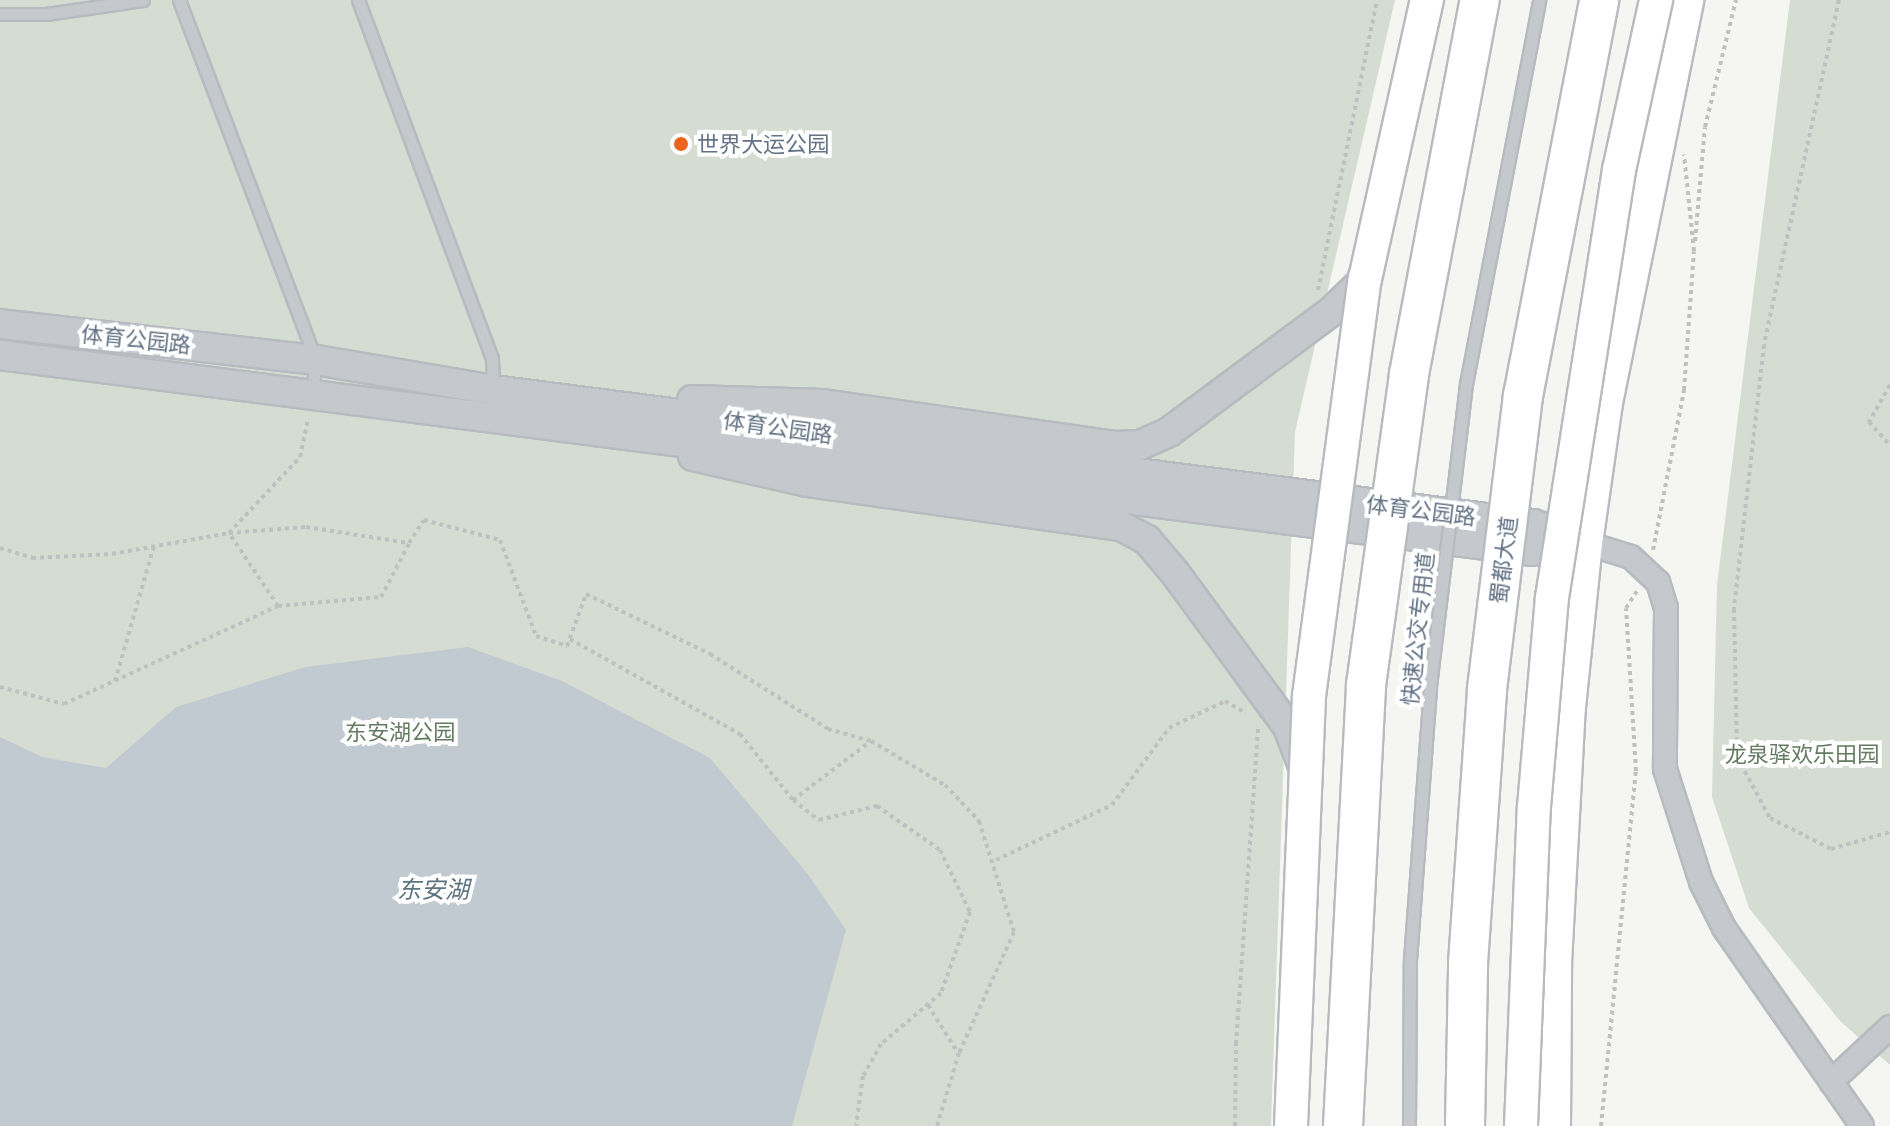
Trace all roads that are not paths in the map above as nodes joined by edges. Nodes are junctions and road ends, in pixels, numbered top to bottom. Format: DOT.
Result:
graph roads {
  1 [pos="143,0"];
  2 [pos="179,0"];
  3 [pos="358,0"];
  4 [pos="1427,0"];
  5 [pos="1480,0"];
  6 [pos="1539,0"];
  7 [pos="1599,0"];
  8 [pos="1656,0"];
  9 [pos="1687,0"];
  10 [pos="0,14"];
  11 [pos="1365,279"];
  12 [pos="0,324"];
  13 [pos="0,355"];
  14 [pos="316,360"];
  15 [pos="312,397"];
  16 [pos="492,403"];
  17 [pos="538,408"];
  18 [pos="1586,543"];
  19 [pos="1303,766"];
  20 [pos="1890,1027"];
  21 [pos="1831,1082"];
  22 [pos="1291,1126"];
  23 [pos="1343,1126"];
  24 [pos="1409,1126"];
  25 [pos="1465,1126"];
  26 [pos="1521,1126"];
  27 [pos="1554,1126"];
  28 [pos="1862,1126"];
  1 -- 10 [label="lane"];
  2 -- 14 [label="lane"];
  3 -- 16 [label="lane"];
  4 -- 11 [label="main road, bridge"];
  5 -- 23 [label="highway, bridge"];
  6 -- 24 [label="lane, 快速公交专用道, bridge"];
  7 -- 25 [label="highway, 蜀都大道, bridge"];
  8 -- 26 [label="main road, bridge"];
  9 -- 18 [label="main road"];
  11 -- 17 [label="street"];
  11 -- 19 [label="main road, bridge"];
  12 -- 14 [label="street, 体育公园路"];
  13 -- 15 [label="street, 体育公园路"];
  14 -- 15 [label="lane"];
  14 -- 16 [label="street, 体育公园路"];
  15 -- 16 [label="street, 体育公园路"];
  16 -- 17 [label="street, 体育公园路"];
  17 -- 18 [label="street, 体育公园路"];
  17 -- 19 [label="street"];
  18 -- 21 [label="street"];
  18 -- 27 [label="main road"];
  19 -- 22 [label="main road, bridge"];
  20 -- 21 [label="street"];
  21 -- 28 [label="street"];
}
